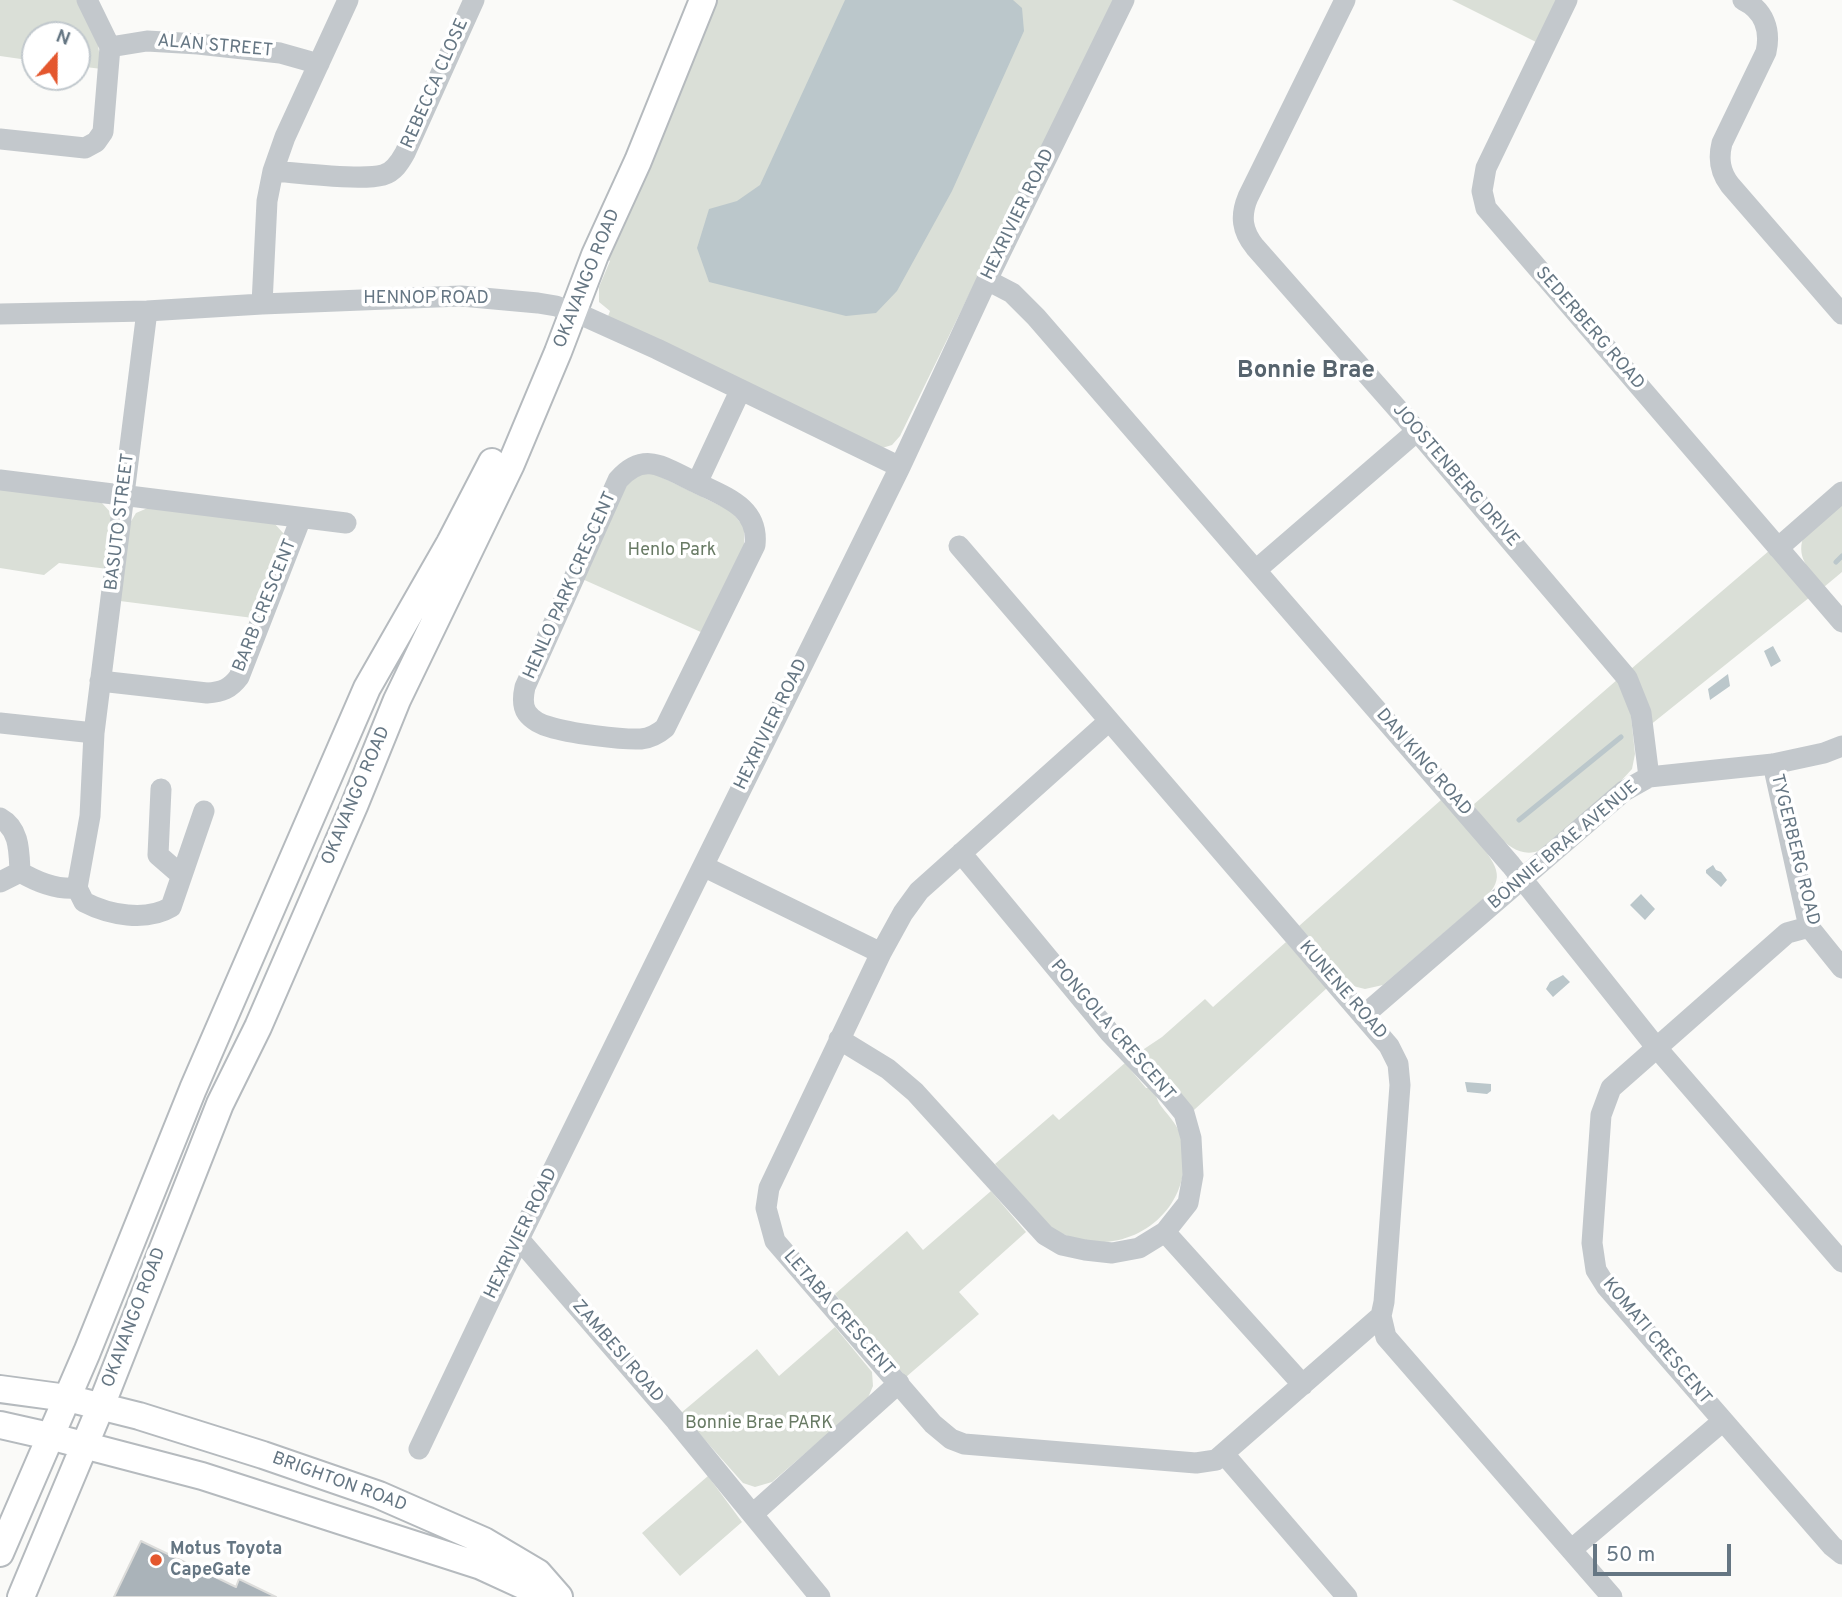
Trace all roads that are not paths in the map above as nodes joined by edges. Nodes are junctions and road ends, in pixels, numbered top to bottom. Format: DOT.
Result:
graph roads {
  1 [pos="87,0"];
  2 [pos="348,0"];
  3 [pos="474,0"];
  4 [pos="692,0"];
  5 [pos="703,0"];
  6 [pos="1124,0"];
  7 [pos="1345,0"];
  8 [pos="1567,0"];
  9 [pos="1742,0"];
  10 [pos="110,47"];
  11 [pos="319,64"];
  12 [pos="0,139"];
  13 [pos="273,171"];
  14 [pos="987,280"];
  15 [pos="262,304"];
  16 [pos="565,309"];
  17 [pos="148,311"];
  18 [pos="0,314"];
  19 [pos="1842,314"];
  20 [pos="740,391"];
  21 [pos="1417,431"];
  22 [pos="900,467"];
  23 [pos="0,480"];
  24 [pos="696,483"];
  25 [pos="1842,492"];
  26 [pos="125,497"];
  27 [pos="301,518"];
  28 [pos="346,523"];
  29 [pos="959,547"];
  30 [pos="1777,548"];
  31 [pos="1256,570"];
  32 [pos="1842,622"];
  33 [pos="100,681"];
  34 [pos="1109,721"];
  35 [pos="0,723"];
  36 [pos="94,733"];
  37 [pos="1842,746"];
  38 [pos="1773,764"];
  39 [pos="1649,777"];
  40 [pos="161,789"];
  41 [pos="204,811"];
  42 [pos="0,818"];
  43 [pos="961,853"];
  44 [pos="703,866"];
  45 [pos="20,872"];
  46 [pos="181,875"];
  47 [pos="1522,879"];
  48 [pos="0,882"];
  49 [pos="77,888"];
  50 [pos="1809,927"];
  51 [pos="881,953"];
  52 [pos="1842,968"];
  53 [pos="1363,1016"];
  54 [pos="839,1040"];
  55 [pos="1656,1047"];
  56 [pos="1164,1233"];
  57 [pos="519,1239"];
  58 [pos="1842,1262"];
  59 [pos="1381,1316"];
  60 [pos="899,1383"];
  61 [pos="1303,1385"];
  62 [pos="0,1389"];
  63 [pos="67,1398"];
  64 [pos="100,1406"];
  65 [pos="1723,1421"];
  66 [pos="0,1425"];
  67 [pos="49,1436"];
  68 [pos="84,1445"];
  69 [pos="419,1449"];
  70 [pos="1224,1454"];
  71 [pos="754,1513"];
  72 [pos="1572,1550"];
  73 [pos="0,1553"];
  74 [pos="1842,1554"];
  75 [pos="21,1597"];
  76 [pos="557,1597"];
  77 [pos="820,1597"];
  78 [pos="1347,1597"];
  79 [pos="1612,1597"];
  1 -- 10 [label="street"];
  2 -- 11 [label="street"];
  3 -- 13 [label="street, REBECCA CLOSE"];
  4 -- 16 [label="main road, OKAVANGO ROAD"];
  5 -- 16 [label="main road, OKAVANGO ROAD"];
  6 -- 14 [label="street, HEXRIVIER ROAD"];
  7 -- 21 [label="street, JOOSTENBERG DRIVE"];
  8 -- 30 [label="street, SEDERBERG ROAD"];
  9 -- 19 [label="street"];
  10 -- 11 [label="street, ALAN STREET"];
  10 -- 12 [label="street"];
  11 -- 13 [label="street"];
  13 -- 15 [label="street"];
  14 -- 22 [label="street, HEXRIVIER ROAD"];
  14 -- 31 [label="street, DAN KING ROAD"];
  15 -- 16 [label="street, HENNOP ROAD"];
  15 -- 17 [label="street, HENNOP ROAD"];
  16 -- 20 [label="street, HENNOP ROAD"];
  16 -- 63 [label="main road, OKAVANGO ROAD"];
  16 -- 64 [label="main road, OKAVANGO ROAD"];
  17 -- 18 [label="street, HENNOP ROAD"];
  17 -- 26 [label="street, BASUTO STREET"];
  20 -- 22 [label="street, HENNOP ROAD"];
  20 -- 24 [label="street"];
  21 -- 31 [label="street"];
  21 -- 39 [label="street, JOOSTENBERG DRIVE"];
  22 -- 44 [label="street, HEXRIVIER ROAD"];
  23 -- 26 [label="street, BARB CRESCENT"];
  24 -- 24 [label="street, HENLO PARK CRESCENT"];
  25 -- 30 [label="street"];
  26 -- 27 [label="street, BARB CRESCENT"];
  26 -- 33 [label="street, BASUTO STREET"];
  27 -- 28 [label="street, BARB CRESCENT"];
  27 -- 33 [label="street, BARB CRESCENT"];
  29 -- 34 [label="street, KUNENE ROAD"];
  30 -- 32 [label="street, SEDERBERG ROAD"];
  31 -- 47 [label="street, DAN KING ROAD"];
  33 -- 36 [label="street, BASUTO STREET"];
  34 -- 43 [label="street, LETABA CRESCENT"];
  34 -- 53 [label="street, KUNENE ROAD"];
  35 -- 36 [label="street"];
  36 -- 49 [label="street, BASUTO STREET"];
  37 -- 38 [label="street, BONNIE BRAE AVENUE"];
  38 -- 39 [label="street, BONNIE BRAE AVENUE"];
  38 -- 50 [label="street, TYGERBERG ROAD"];
  39 -- 47 [label="street, BONNIE BRAE AVENUE"];
  40 -- 46 [label="street"];
  41 -- 46 [label="street"];
  42 -- 45 [label="street"];
  43 -- 51 [label="street, LETABA CRESCENT"];
  43 -- 56 [label="street, PONGOLA CRESCENT"];
  44 -- 51 [label="street"];
  44 -- 57 [label="street, HEXRIVIER ROAD"];
  45 -- 48 [label="street"];
  45 -- 49 [label="street"];
  46 -- 49 [label="street"];
  47 -- 53 [label="street, BONNIE BRAE AVENUE"];
  47 -- 55 [label="street, DAN KING ROAD"];
  50 -- 52 [label="street, TYGERBERG ROAD"];
  50 -- 55 [label="street, KOMATI CRESCENT"];
  51 -- 54 [label="street, LETABA CRESCENT"];
  53 -- 59 [label="street, KUNENE ROAD"];
  54 -- 56 [label="street, PONGOLA CRESCENT"];
  54 -- 60 [label="street, LETABA CRESCENT"];
  55 -- 58 [label="street, DAN KING ROAD"];
  55 -- 65 [label="street, KOMATI CRESCENT"];
  56 -- 61 [label="street"];
  57 -- 69 [label="street, HEXRIVIER ROAD"];
  57 -- 71 [label="street, ZAMBESI ROAD"];
  59 -- 61 [label="street, LETABA CRESCENT"];
  59 -- 72 [label="street"];
  60 -- 70 [label="street, LETABA CRESCENT"];
  60 -- 71 [label="street"];
  61 -- 70 [label="street, LETABA CRESCENT"];
  62 -- 63 [label="main road, BRIGHTON ROAD"];
  63 -- 64 [label="main road, BRIGHTON ROAD"];
  63 -- 67 [label="main road, OKAVANGO ROAD"];
  64 -- 68 [label="main road, OKAVANGO ROAD"];
  64 -- 76 [label="main road, BRIGHTON ROAD"];
  65 -- 72 [label="street"];
  65 -- 74 [label="street, KOMATI CRESCENT"];
  66 -- 67 [label="main road, BRIGHTON ROAD"];
  67 -- 68 [label="main road, BRIGHTON ROAD"];
  67 -- 73 [label="main road, OKAVANGO ROAD"];
  68 -- 75 [label="main road, OKAVANGO ROAD"];
  68 -- 76 [label="main road, BRIGHTON ROAD"];
  70 -- 78 [label="street"];
  71 -- 77 [label="street, ZAMBESI ROAD"];
  72 -- 79 [label="street"];
}
